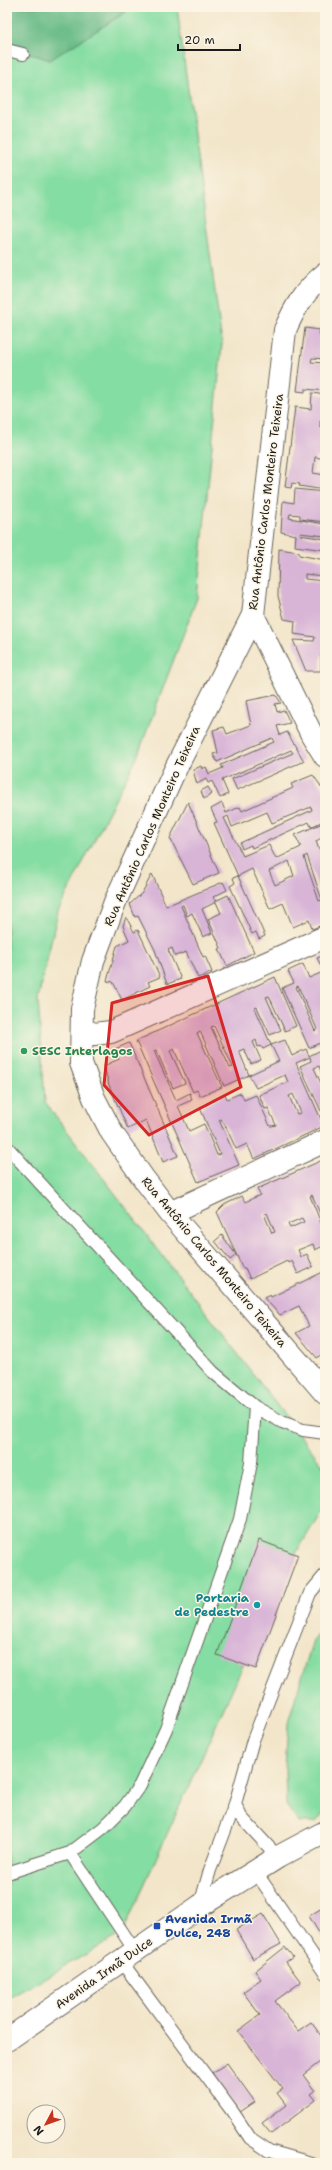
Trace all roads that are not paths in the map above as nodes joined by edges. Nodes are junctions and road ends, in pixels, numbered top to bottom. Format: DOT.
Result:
graph roads {
  1 [pos="7,50"];
  2 [pos="23,54"];
  3 [pos="325,274"];
  4 [pos="253,615"];
  5 [pos="325,756"];
  6 [pos="325,937"];
  7 [pos="82,1029"];
  8 [pos="325,1141"];
  9 [pos="7,1147"];
  10 [pos="170,1213"];
  11 [pos="325,1393"];
  12 [pos="255,1407"];
  13 [pos="325,1433"];
  14 [pos="325,1575"];
  15 [pos="234,1804"];
  16 [pos="325,1832"];
  17 [pos="325,1846"];
  18 [pos="287,1852"];
  19 [pos="70,1853"];
  20 [pos="255,1871"];
  21 [pos="7,1873"];
  22 [pos="200,1906"];
  23 [pos="128,1956"];
  24 [pos="325,1973"];
  25 [pos="7,2040"];
  26 [pos="311,2163"];
  1 -- 2 [label="lane"];
  3 -- 4 [label="street, Rua Antônio Carlos Monteiro Teixeira"];
  4 -- 5 [label="street"];
  4 -- 7 [label="street, Rua Antônio Carlos Monteiro Teixeira"];
  6 -- 7 [label="street"];
  7 -- 10 [label="street, Rua Antônio Carlos Monteiro Teixeira"];
  8 -- 10 [label="street"];
  9 -- 12 [label="lane"];
  10 -- 11 [label="street, Rua Antônio Carlos Monteiro Teixeira"];
  12 -- 13 [label="lane"];
  12 -- 19 [label="lane"];
  14 -- 15 [label="lane"];
  15 -- 18 [label="lane"];
  15 -- 22 [label="lane"];
  16 -- 18 [label="street, Avenida Irmã Dulce"];
  17 -- 18 [label="street, Avenida Irmã Dulce"];
  18 -- 20 [label="street, Avenida Irmã Dulce"];
  19 -- 21 [label="lane"];
  19 -- 23 [label="lane"];
  20 -- 22 [label="street, Avenida Irmã Dulce"];
  20 -- 24 [label="lane"];
  22 -- 23 [label="street, Avenida Irmã Dulce"];
  23 -- 25 [label="street, Avenida Irmã Dulce"];
  23 -- 26 [label="lane"];
}
